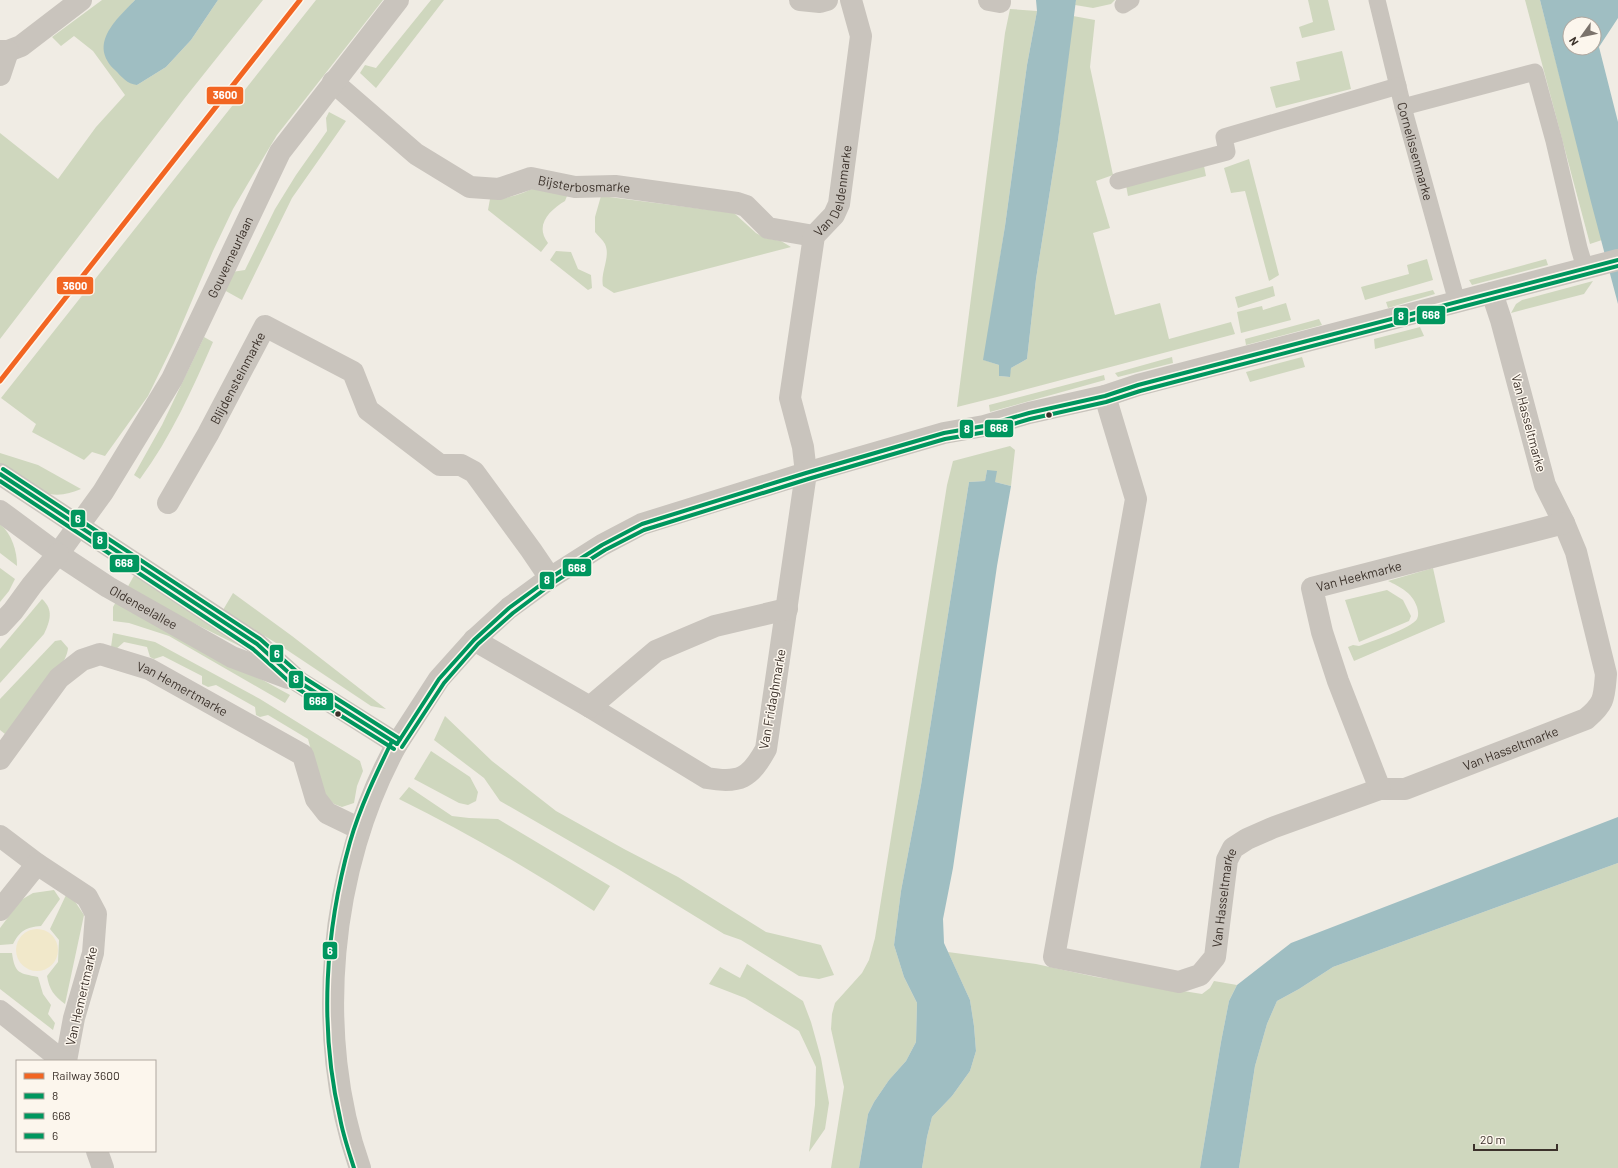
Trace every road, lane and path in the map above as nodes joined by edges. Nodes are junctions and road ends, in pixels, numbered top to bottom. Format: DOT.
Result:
graph roads {
  1 [pos="81,0"];
  2 [pos="398,0"];
  3 [pos="800,0"];
  4 [pos="827,0"];
  5 [pos="852,0"];
  6 [pos="1377,0"];
  7 [pos="4,51"];
  8 [pos="0,75"];
  9 [pos="333,82"];
  10 [pos="1398,86"];
  11 [pos="1404,108"];
  12 [pos="1118,181"];
  13 [pos="814,236"];
  14 [pos="1601,264"];
  15 [pos="1492,293"];
  16 [pos="1457,302"];
  17 [pos="1105,396"];
  18 [pos="806,473"];
  19 [pos="0,474"];
  20 [pos="168,503"];
  21 [pos="0,511"];
  22 [pos="1564,522"];
  23 [pos="78,526"];
  24 [pos="58,554"];
  25 [pos="550,578"];
  26 [pos="787,608"];
  27 [pos="0,625"];
  28 [pos="474,640"];
  29 [pos="299,682"];
  30 [pos="590,707"];
  31 [pos="397,744"];
  32 [pos="0,759"];
  33 [pos="1380,789"];
  34 [pos="360,829"];
  35 [pos="0,836"];
  36 [pos="37,864"];
  37 [pos="0,910"];
  38 [pos="0,1011"];
  39 [pos="63,1060"];
  40 [pos="64,1060"];
  41 [pos="97,1152"];
  42 [pos="354,1166"];
  43 [pos="103,1168"];
  1 -- 7 [label="street"];
  2 -- 9 [label="street, Gouverneurlaan"];
  3 -- 4 [label="street"];
  5 -- 13 [label="street, Van Deldenmarke"];
  6 -- 10 [label="lane, Cornelissenmarke"];
  7 -- 8 [label="street"];
  9 -- 13 [label="street, Bijsterbosmarke"];
  9 -- 23 [label="street, Gouverneurlaan"];
  10 -- 11 [label="lane, Cornelissenmarke"];
  10 -- 12 [label="lane"];
  11 -- 14 [label="lane"];
  11 -- 16 [label="lane, Cornelissenmarke"];
  13 -- 18 [label="street, Van Deldenmarke"];
  14 -- 15 [label="street"];
  15 -- 16 [label="street"];
  15 -- 22 [label="street, Van Hasseltmarke"];
  16 -- 17 [label="street"];
  17 -- 18 [label="street"];
  17 -- 33 [label="street, Van Hasseltmarke"];
  18 -- 25 [label="street"];
  18 -- 26 [label="street, Van Fridaghmarke"];
  19 -- 23 [label="street, Oldeneelallee"];
  20 -- 25 [label="street, Blijdensteinmarke"];
  21 -- 24 [label="street, Oldeneelallee"];
  22 -- 33 [label="street, Van Hasseltmarke"];
  22 -- 33 [label="street, Van Heekmarke"];
  23 -- 24 [label="street, Gouverneurlaan"];
  23 -- 29 [label="street, Oldeneelallee"];
  24 -- 27 [label="street, Gouverneurlaan"];
  24 -- 29 [label="street, Oldeneelallee"];
  25 -- 28 [label="street"];
  26 -- 30 [label="street"];
  26 -- 30 [label="street, Van Fridaghmarke"];
  28 -- 30 [label="street, Van Fridaghmarke"];
  28 -- 31 [label="street"];
  29 -- 31 [label="street, Oldeneelallee"];
  31 -- 34 [label="street"];
  32 -- 34 [label="street, Van Hemertmarke"];
  34 -- 42 [label="street"];
  35 -- 36 [label="street, Van Hemertmarke"];
  36 -- 37 [label="street"];
  36 -- 40 [label="street, Van Hemertmarke"];
  38 -- 39 [label="street, Van Hemertmarke"];
  41 -- 43 [label="street"];
}
